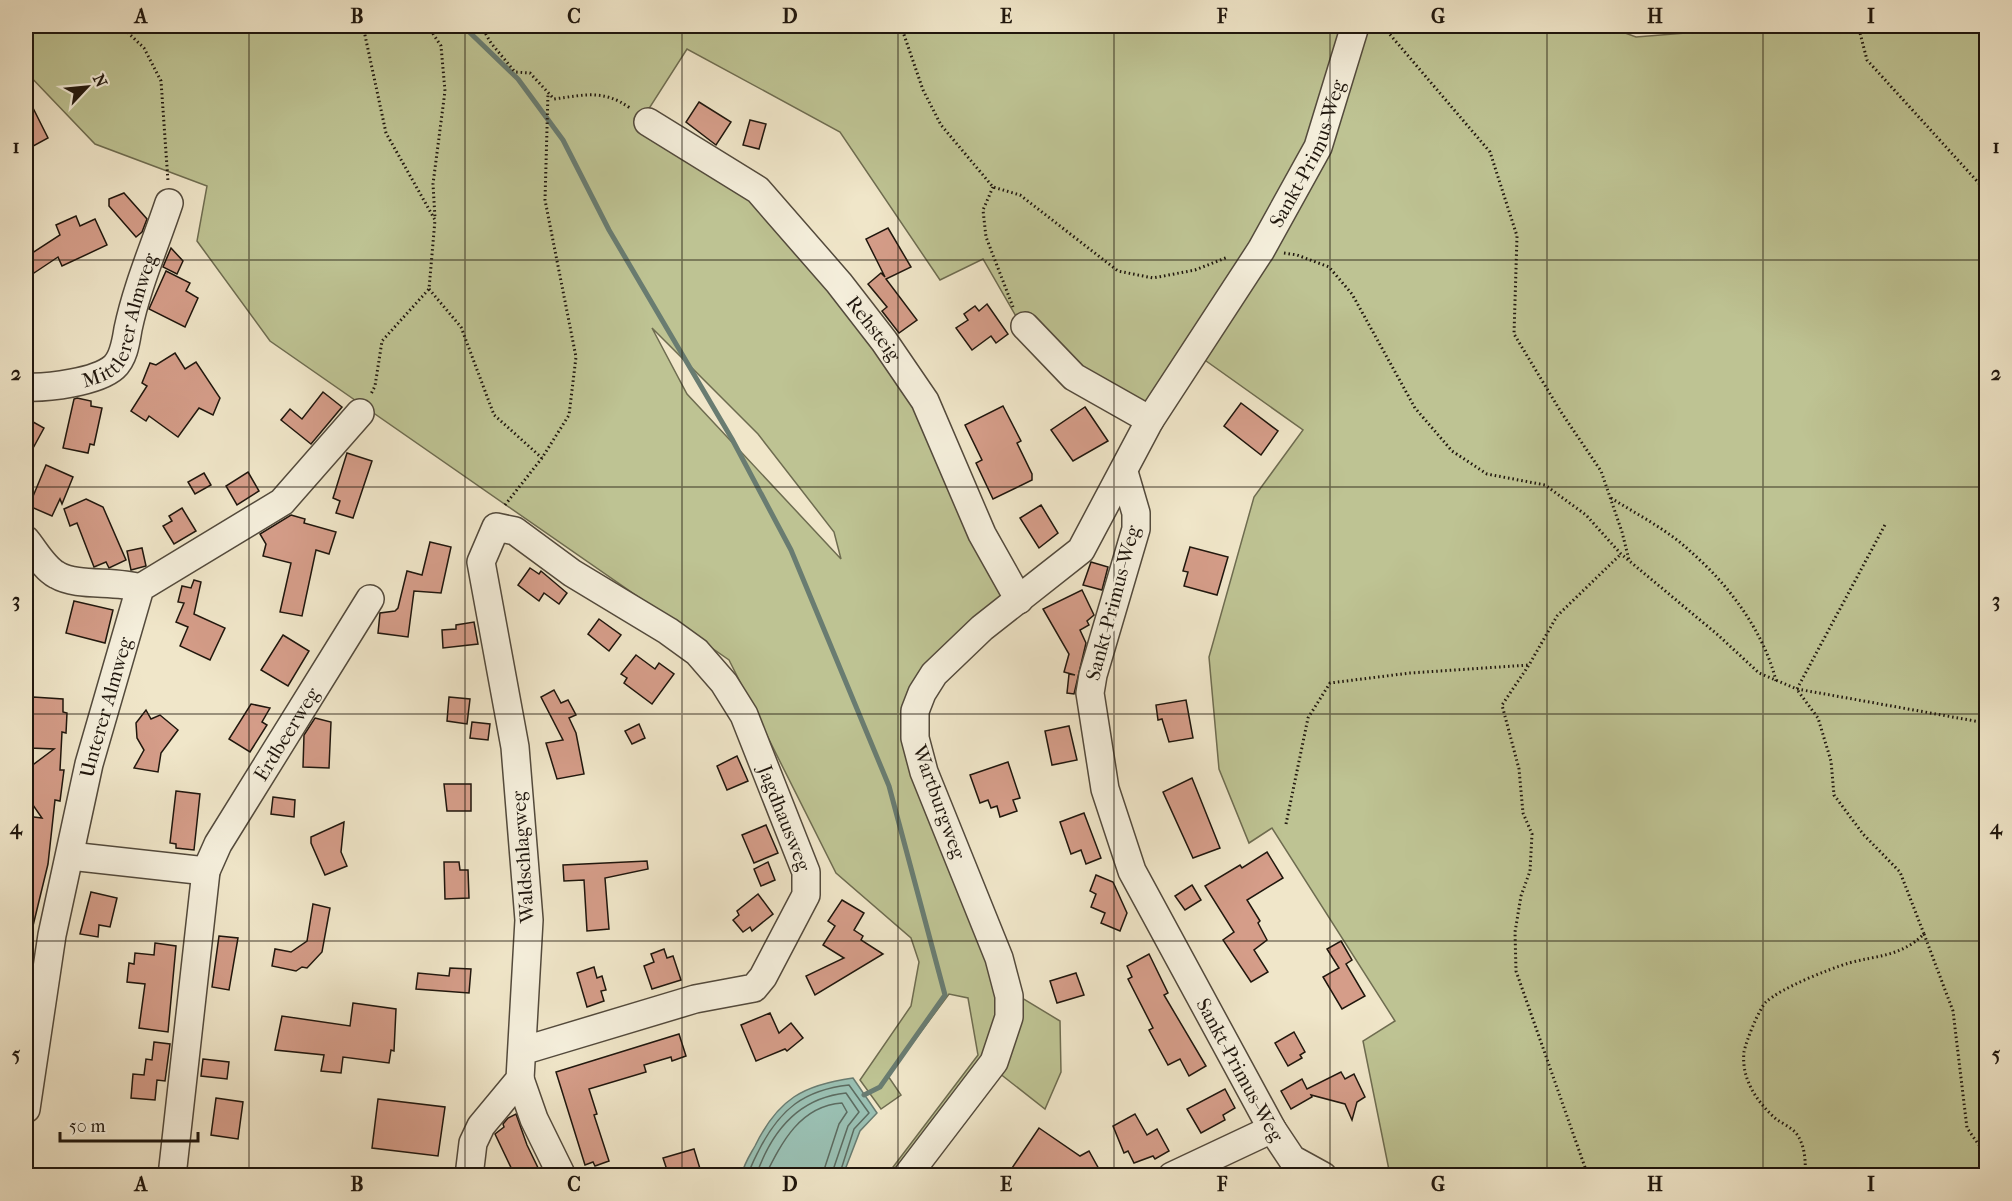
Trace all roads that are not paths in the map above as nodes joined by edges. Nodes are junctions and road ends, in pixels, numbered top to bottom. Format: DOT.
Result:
graph roads {
  1 [pos="1361,26"];
  2 [pos="648,122"];
  3 [pos="170,203"];
  4 [pos="1025,326"];
  5 [pos="26,387"];
  6 [pos="360,413"];
  7 [pos="1150,420"];
  8 [pos="1124,472"];
  9 [pos="496,527"];
  10 [pos="26,540"];
  11 [pos="140,588"];
  12 [pos="370,599"];
  13 [pos="1019,600"];
  14 [pos="70,856"];
  15 [pos="206,871"];
  16 [pos="522,1050"];
  17 [pos="520,1079"];
  18 [pos="26,1109"];
  19 [pos="1272,1129"];
  20 [pos="1313,1173"];
  21 [pos="172,1176"];
  22 [pos="469,1176"];
  23 [pos="562,1176"];
  24 [pos="906,1176"];
  25 [pos="1172,1176"];
  1 -- 7 [label="street, Sankt-Primus-Weg"];
  2 -- 13 [label="street, Rehsteig"];
  3 -- 5 [label="street, Mittlerer Almweg"];
  4 -- 7 [label="street"];
  6 -- 11 [label="street"];
  7 -- 8 [label="street, Sankt-Primus-Weg"];
  8 -- 13 [label="street, Wartburgweg"];
  8 -- 19 [label="street, Sankt-Primus-Weg"];
  9 -- 16 [label="street, Waldschlagweg"];
  9 -- 16 [label="street, Jagdhausweg"];
  10 -- 11 [label="street"];
  11 -- 14 [label="street, Unterer Almweg"];
  12 -- 15 [label="street, Erdbeerweg"];
  13 -- 24 [label="street, Wartburgweg"];
  14 -- 15 [label="street"];
  14 -- 18 [label="street, Unterer Almweg"];
  15 -- 21 [label="street, Erdbeerweg"];
  16 -- 17 [label="street, Waldschlagweg"];
  17 -- 22 [label="street"];
  17 -- 23 [label="street"];
  19 -- 20 [label="street, Sankt-Primus-Weg"];
  19 -- 25 [label="street"];
}
